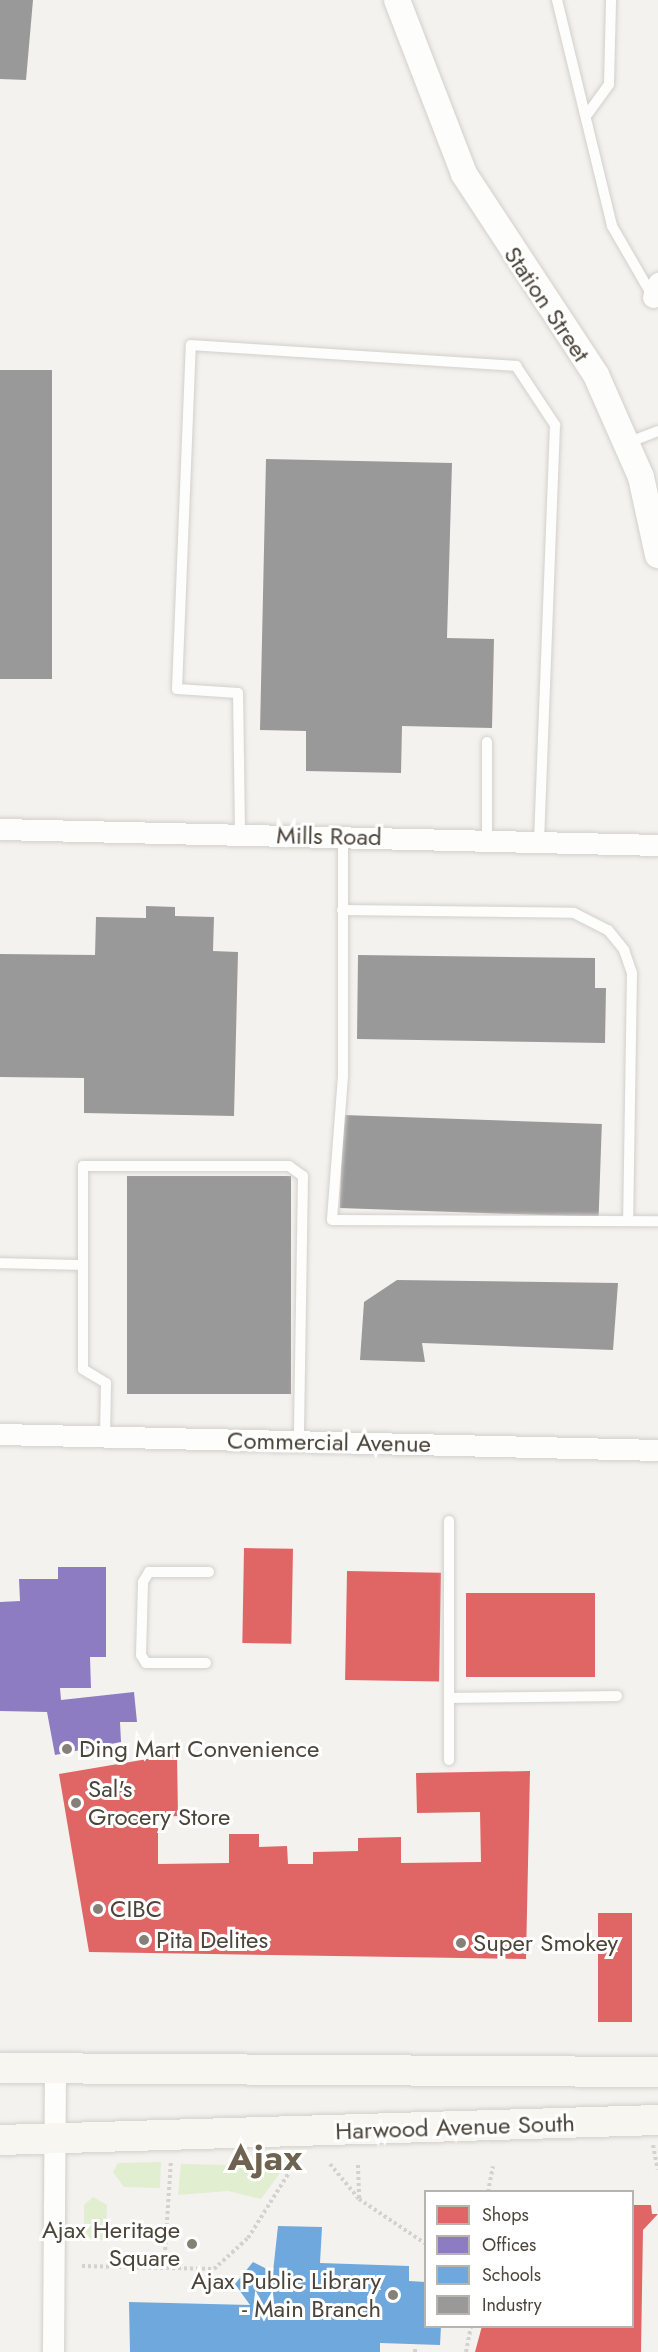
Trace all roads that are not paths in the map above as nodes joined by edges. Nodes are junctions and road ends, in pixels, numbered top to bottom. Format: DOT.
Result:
graph roads {
  1 [pos="397,0"];
  2 [pos="416,0"];
  3 [pos="557,0"];
  4 [pos="611,0"];
  5 [pos="419,59"];
  6 [pos="586,116"];
  7 [pos="656,290"];
  8 [pos="658,431"];
  9 [pos="627,443"];
  10 [pos="658,555"];
  11 [pos="487,742"];
  12 [pos="0,829"];
  13 [pos="240,833"];
  14 [pos="343,835"];
  15 [pos="487,840"];
  16 [pos="539,843"];
  17 [pos="658,845"];
  18 [pos="342,910"];
  19 [pos="628,1221"];
  20 [pos="658,1221"];
  21 [pos="0,1263"];
  22 [pos="82,1264"];
  23 [pos="0,1434"];
  24 [pos="105,1437"];
  25 [pos="299,1442"];
  26 [pos="658,1450"];
  27 [pos="449,1521"];
  28 [pos="209,1572"];
  29 [pos="206,1663"];
  30 [pos="617,1696"];
  31 [pos="449,1698"];
  32 [pos="450,1760"];
  33 [pos="0,2068"];
  34 [pos="55,2070"];
  35 [pos="658,2072"];
  36 [pos="658,2120"];
  37 [pos="0,2140"];
  38 [pos="54,2140"];
  39 [pos="53,2352"];
  1 -- 5 [label="street, Station Street"];
  2 -- 5 [label="street, Station Street"];
  3 -- 6 [label="lane"];
  4 -- 6 [label="lane"];
  5 -- 9 [label="street, Station Street"];
  6 -- 7 [label="lane"];
  8 -- 9 [label="lane"];
  9 -- 10 [label="street, Station Street"];
  11 -- 15 [label="lane"];
  12 -- 13 [label="street, Mills Road"];
  13 -- 14 [label="street, Mills Road"];
  13 -- 16 [label="lane"];
  14 -- 15 [label="street, Mills Road"];
  14 -- 18 [label="lane"];
  15 -- 16 [label="street, Mills Road"];
  16 -- 17 [label="street, Mills Road"];
  18 -- 19 [label="lane"];
  18 -- 19 [label="lane"];
  19 -- 20 [label="lane"];
  21 -- 22 [label="lane"];
  22 -- 24 [label="lane"];
  22 -- 25 [label="lane"];
  23 -- 24 [label="street, Commercial Avenue"];
  24 -- 25 [label="street, Commercial Avenue"];
  25 -- 26 [label="street, Commercial Avenue"];
  27 -- 31 [label="lane"];
  28 -- 29 [label="lane"];
  30 -- 31 [label="lane"];
  31 -- 32 [label="lane"];
  33 -- 34 [label="main road"];
  34 -- 35 [label="main road"];
  34 -- 38 [label="street"];
  36 -- 38 [label="main road, Harwood Avenue South"];
  37 -- 38 [label="main road, Harwood Avenue South"];
  38 -- 39 [label="street"];
}
